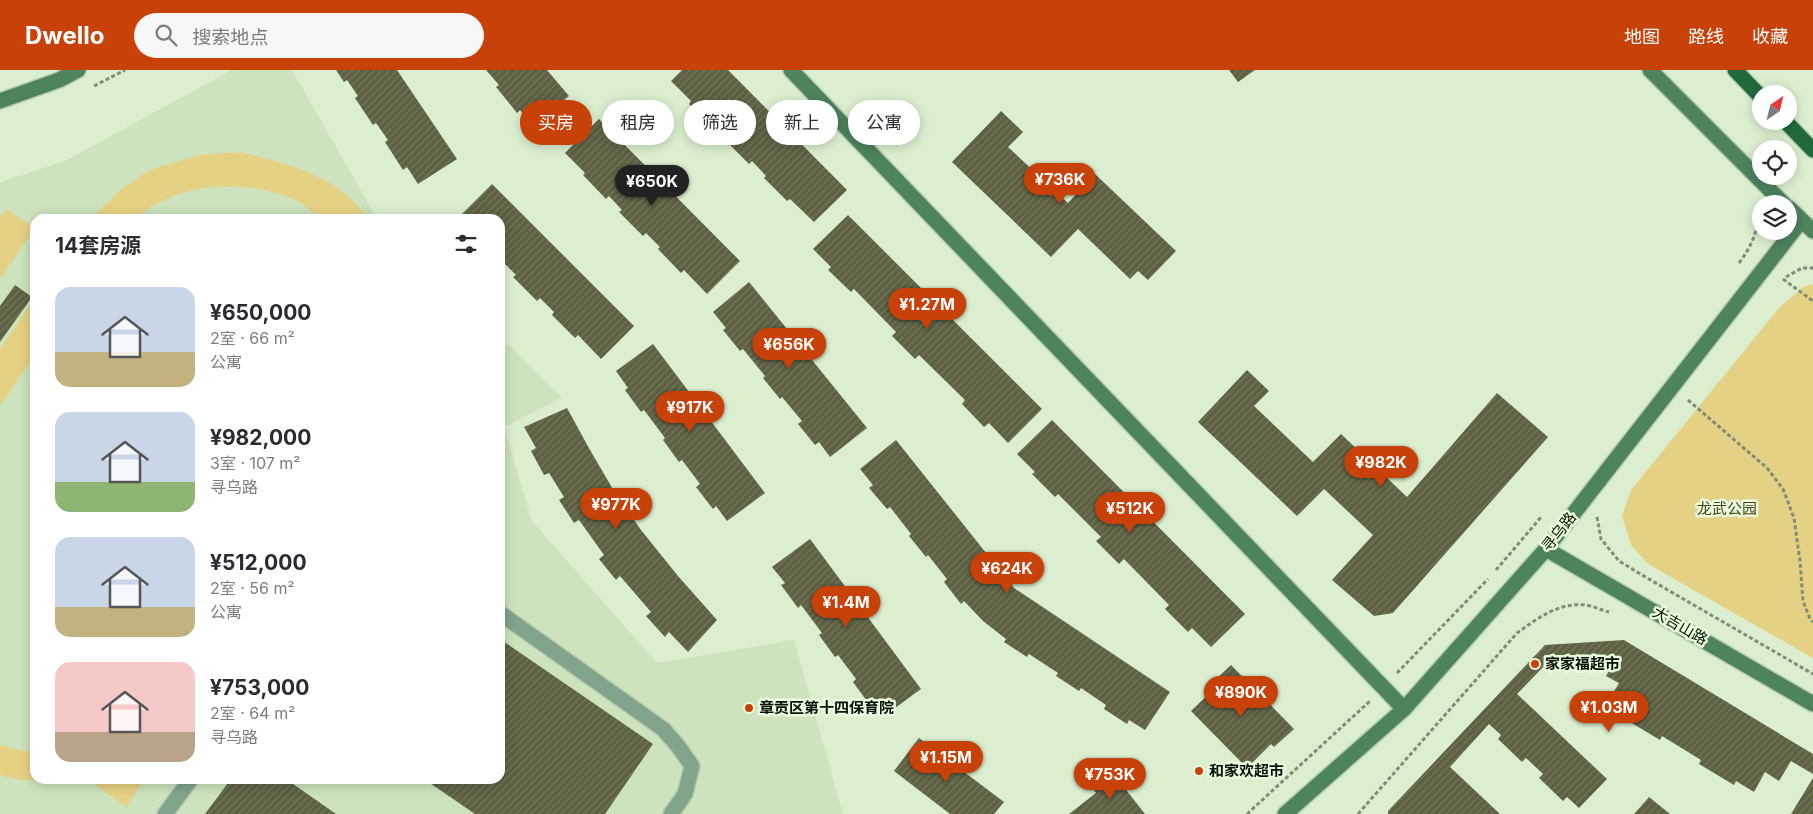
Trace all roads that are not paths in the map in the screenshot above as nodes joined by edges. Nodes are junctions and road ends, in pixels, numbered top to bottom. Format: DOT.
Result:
graph roads {
  1 [pos="78,70"];
  2 [pos="791,70"];
  3 [pos="1650,70"];
  4 [pos="1735,70"];
  5 [pos="1752,88"];
  6 [pos="0,101"];
  7 [pos="1794,130"];
  8 [pos="1813,150"];
  9 [pos="1775,195"];
  10 [pos="1797,216"];
  11 [pos="1807,226"];
  12 [pos="1546,548"];
  13 [pos="505,617"];
  14 [pos="1813,704"];
  15 [pos="1404,709"];
  16 [pos="187,784"];
  17 [pos="165,814"];
  18 [pos="671,814"];
  19 [pos="1285,814"];
  1 -- 6 [label="street"];
  2 -- 15 [label="street"];
  3 -- 9 [label="street"];
  4 -- 5 [label="main road"];
  7 -- 8 [label="main road"];
  10 -- 11 [label="street"];
  11 -- 12 [label="street, 寻乌路"];
  12 -- 14 [label="street, 大吉山路"];
  12 -- 15 [label="street, 寻乌路"];
  13 -- 18 [label="lane"];
  15 -- 19 [label="street, 寻乌路"];
  16 -- 17 [label="lane"];
}
